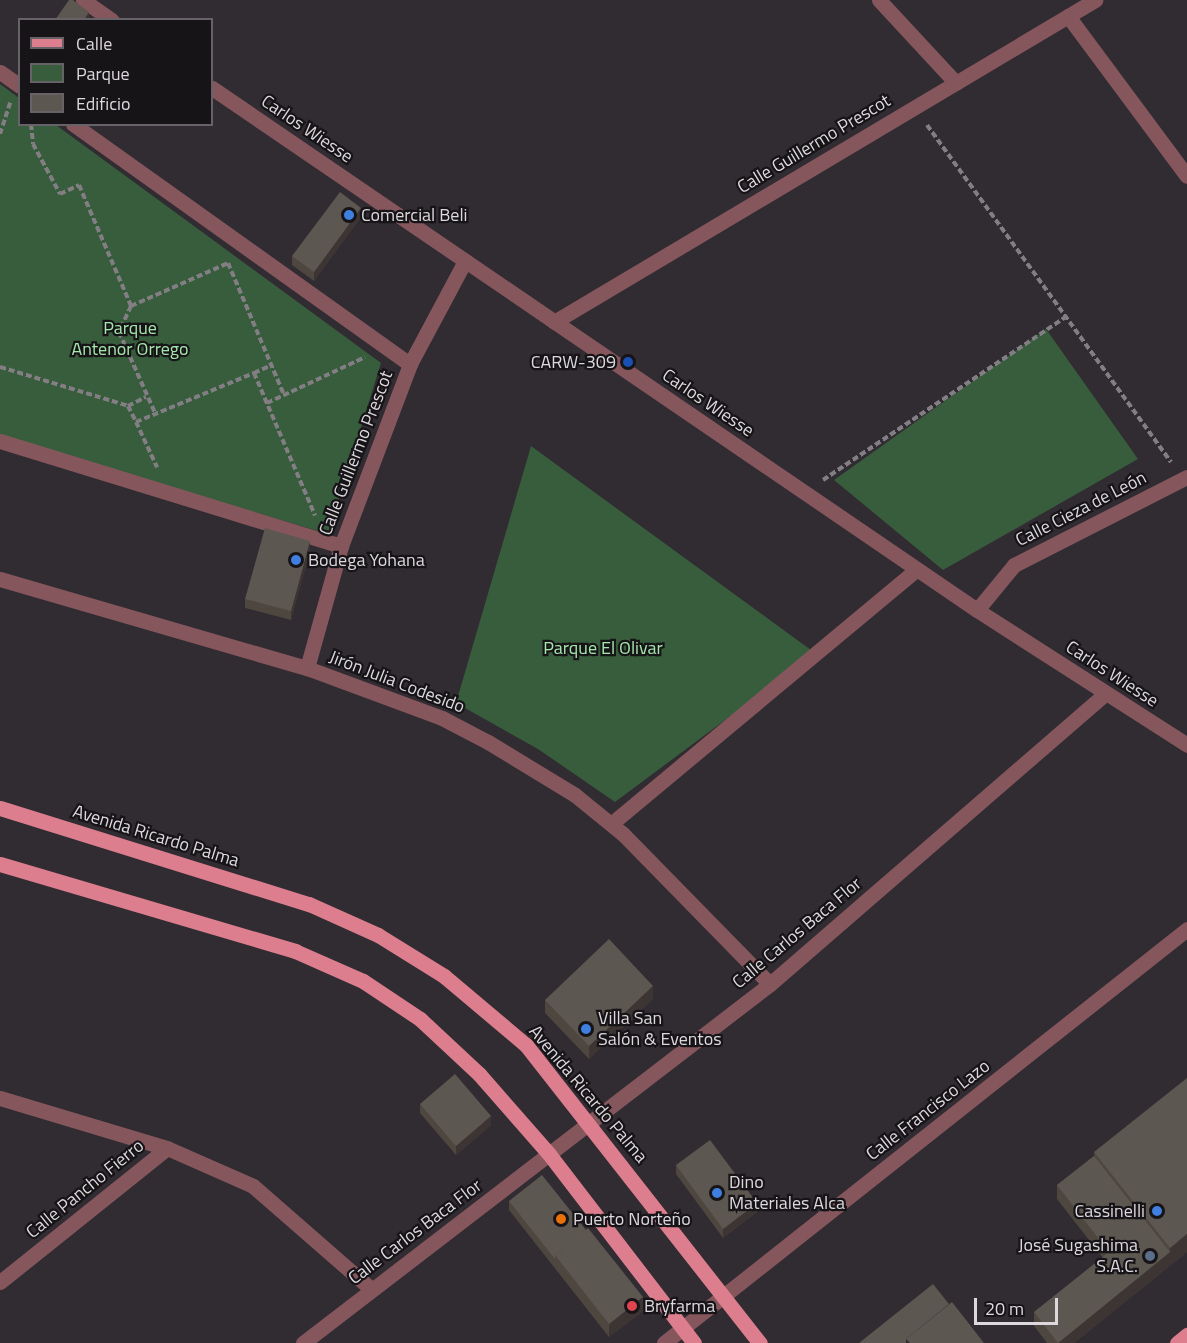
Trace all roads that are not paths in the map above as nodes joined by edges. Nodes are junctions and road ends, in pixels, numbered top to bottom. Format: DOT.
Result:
graph roads {
  1 [pos="83,0"];
  2 [pos="879,0"];
  3 [pos="1095,0"];
  4 [pos="1068,16"];
  5 [pos="109,18"];
  6 [pos="0,72"];
  7 [pos="956,83"];
  8 [pos="18,85"];
  9 [pos="213,89"];
  10 [pos="76,126"];
  11 [pos="1187,176"];
  12 [pos="465,261"];
  13 [pos="554,322"];
  14 [pos="410,364"];
  15 [pos="0,441"];
  16 [pos="1185,478"];
  17 [pos="341,546"];
  18 [pos="917,569"];
  19 [pos="0,579"];
  20 [pos="977,610"];
  21 [pos="307,668"];
  22 [pos="1106,693"];
  23 [pos="1187,746"];
  24 [pos="0,808"];
  25 [pos="611,824"];
  26 [pos="0,864"];
  27 [pos="1187,929"];
  28 [pos="770,984"];
  29 [pos="0,1098"];
  30 [pos="589,1122"];
  31 [pos="167,1148"];
  32 [pos="549,1154"];
  33 [pos="0,1282"];
  34 [pos="371,1289"];
  35 [pos="723,1297"];
  36 [pos="682,1328"];
  37 [pos="1187,1335"];
  38 [pos="303,1343"];
  39 [pos="664,1343"];
  40 [pos="694,1343"];
  41 [pos="760,1343"];
  42 [pos="1177,1343"];
  1 -- 5 [label="street"];
  2 -- 7 [label="street"];
  3 -- 4 [label="street, Calle Guillermo Prescot"];
  4 -- 7 [label="street, Calle Guillermo Prescot"];
  4 -- 11 [label="street"];
  6 -- 8 [label="street"];
  7 -- 13 [label="street, Calle Guillermo Prescot"];
  9 -- 12 [label="street, Carlos Wiesse"];
  10 -- 14 [label="street"];
  12 -- 13 [label="street, Carlos Wiesse"];
  12 -- 14 [label="street, Calle Guillermo Prescot"];
  13 -- 18 [label="street, Carlos Wiesse"];
  14 -- 17 [label="street, Calle Guillermo Prescot"];
  15 -- 17 [label="street"];
  16 -- 20 [label="street, Calle Cieza de León"];
  17 -- 21 [label="street, Calle Guillermo Prescot"];
  18 -- 20 [label="street, Carlos Wiesse"];
  18 -- 25 [label="street"];
  19 -- 21 [label="street, Jirón Julia Codesido"];
  20 -- 22 [label="street, Carlos Wiesse"];
  21 -- 25 [label="street, Jirón Julia Codesido"];
  22 -- 23 [label="street, Carlos Wiesse"];
  22 -- 28 [label="street, Calle Carlos Baca Flor"];
  24 -- 30 [label="main road, Avenida Ricardo Palma"];
  25 -- 28 [label="street, Jirón Julia Codesido"];
  26 -- 32 [label="main road"];
  27 -- 35 [label="street, Calle Francisco Lazo"];
  28 -- 30 [label="street, Calle Carlos Baca Flor"];
  29 -- 31 [label="street"];
  30 -- 32 [label="street, Calle Carlos Baca Flor"];
  30 -- 35 [label="main road, Avenida Ricardo Palma"];
  31 -- 33 [label="street, Calle Pancho Fierro"];
  31 -- 34 [label="street"];
  32 -- 34 [label="street, Calle Carlos Baca Flor"];
  32 -- 36 [label="main road"];
  34 -- 38 [label="street, Calle Carlos Baca Flor"];
  35 -- 36 [label="street, Calle Francisco Lazo"];
  35 -- 41 [label="main road, Avenida Ricardo Palma"];
  36 -- 39 [label="street, Calle Francisco Lazo"];
  36 -- 40 [label="main road"];
  37 -- 42 [label="main road"];
}
